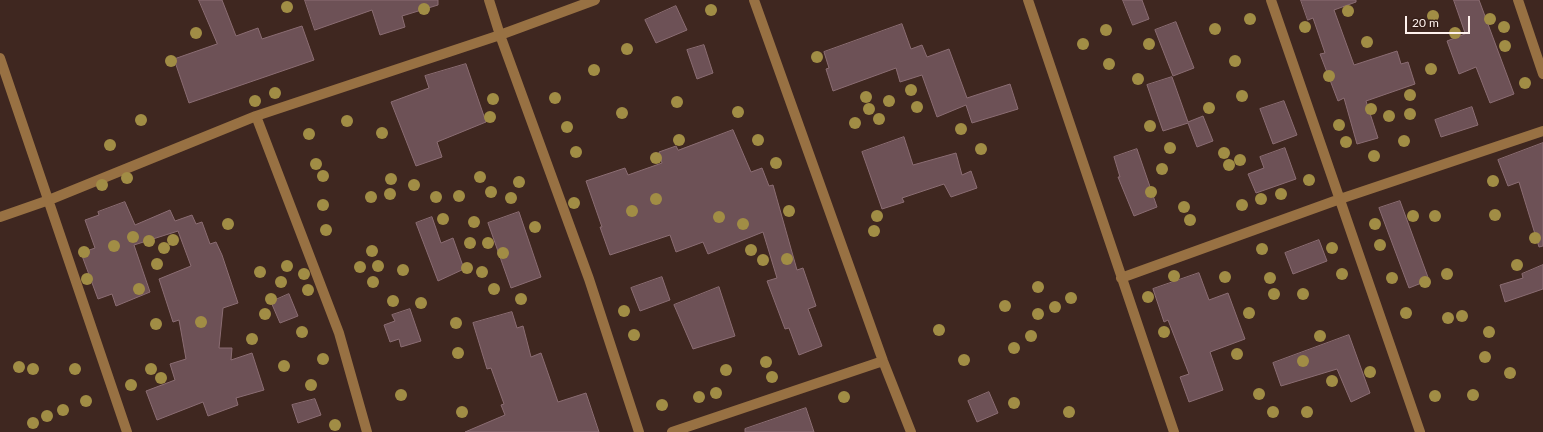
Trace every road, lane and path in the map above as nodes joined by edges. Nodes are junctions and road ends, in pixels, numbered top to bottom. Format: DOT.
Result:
graph roads {
  1 [pos="489,0"];
  2 [pos="595,0"];
  3 [pos="754,0"];
  4 [pos="1028,0"];
  5 [pos="1270,0"];
  6 [pos="1518,0"];
  7 [pos="500,35"];
  8 [pos="0,58"];
  9 [pos="1543,74"];
  10 [pos="256,116"];
  11 [pos="1543,131"];
  12 [pos="1340,199"];
  13 [pos="49,200"];
  14 [pos="0,217"];
  15 [pos="1121,278"];
  16 [pos="883,361"];
  17 [pos="127,432"];
  18 [pos="367,432"];
  19 [pos="639,432"];
  20 [pos="672,432"];
  21 [pos="911,432"];
  22 [pos="1174,432"];
  23 [pos="1420,432"];
  1 -- 7 [label="street"];
  2 -- 7 [label="street"];
  3 -- 16 [label="street"];
  4 -- 15 [label="street"];
  5 -- 12 [label="street"];
  6 -- 9 [label="street"];
  7 -- 10 [label="street"];
  7 -- 19 [label="street"];
  8 -- 13 [label="street"];
  10 -- 13 [label="street"];
  10 -- 18 [label="street"];
  11 -- 12 [label="street"];
  12 -- 15 [label="street"];
  12 -- 23 [label="street"];
  13 -- 14 [label="street"];
  13 -- 17 [label="street"];
  15 -- 22 [label="street"];
  16 -- 20 [label="street"];
  16 -- 21 [label="street"];
}
